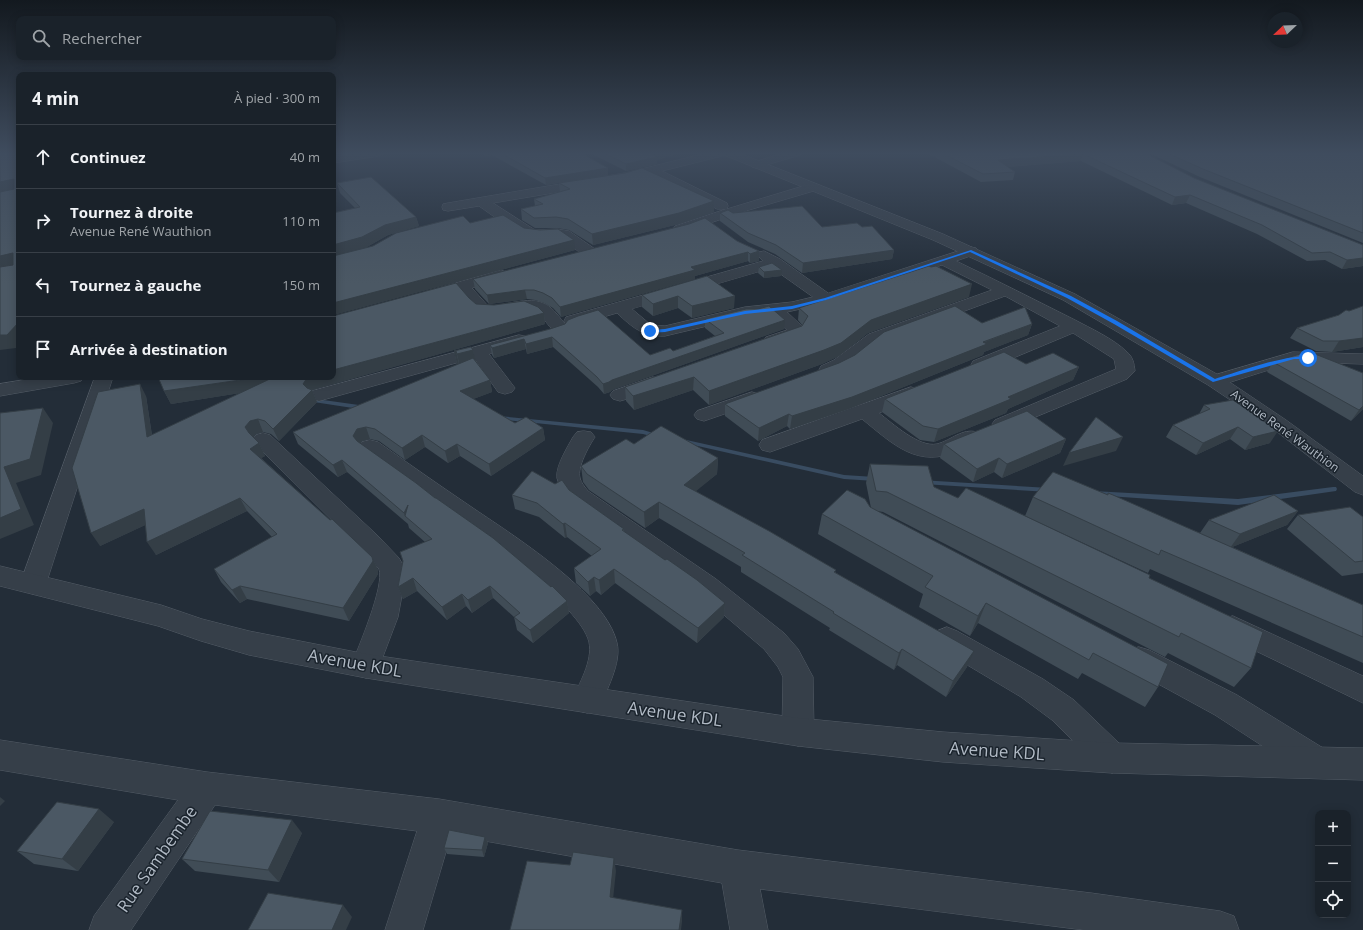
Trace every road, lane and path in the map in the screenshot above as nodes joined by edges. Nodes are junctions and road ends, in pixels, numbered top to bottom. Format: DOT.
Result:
graph roads {
  1 [pos="514,196"];
  2 [pos="703,196"];
  3 [pos="781,196"];
  4 [pos="836,196"];
  5 [pos="482,202"];
  6 [pos="448,207"];
  7 [pos="732,211"];
  8 [pos="497,212"];
  9 [pos="482,216"];
  10 [pos="668,232"];
  11 [pos="752,250"];
  12 [pos="971,251"];
  13 [pos="575,256"];
  14 [pos="943,260"];
  15 [pos="775,262"];
  16 [pos="517,271"];
  17 [pos="462,286"];
  18 [pos="1005,290"];
  19 [pos="416,299"];
  20 [pos="826,299"];
  21 [pos="620,307"];
  22 [pos="773,308"];
  23 [pos="1075,326"];
  24 [pos="548,332"];
  25 [pos="753,347"];
  26 [pos="478,351"];
  27 [pos="1363,359"];
  28 [pos="966,370"];
  29 [pos="672,376"];
  30 [pos="814,376"];
  31 [pos="57,380"];
  32 [pos="103,380"];
  33 [pos="1215,381"];
  34 [pos="930,385"];
  35 [pos="505,388"];
  36 [pos="0,390"];
  37 [pos="770,391"];
  38 [pos="319,394"];
  39 [pos="620,395"];
  40 [pos="864,411"];
  41 [pos="704,415"];
  42 [pos="584,437"];
  43 [pos="264,440"];
  44 [pos="770,445"];
  45 [pos="370,447"];
  46 [pos="1363,487"];
  47 [pos="0,576"];
  48 [pos="33,584"];
  49 [pos="1212,617"];
  50 [pos="927,627"];
  51 [pos="1118,648"];
  52 [pos="366,666"];
  53 [pos="1363,690"];
  54 [pos="587,700"];
  55 [pos="798,732"];
  56 [pos="0,755"];
  57 [pos="1112,758"];
  58 [pos="1317,763"];
  59 [pos="1363,764"];
  60 [pos="206,788"];
  61 [pos="439,816"];
  62 [pos="738,868"];
  63 [pos="1096,921"];
  64 [pos="108,930"];
  65 [pos="404,930"];
  66 [pos="749,930"];
  67 [pos="1220,930"];
  1 -- 5 [label="street"];
  2 -- 7 [label="street"];
  3 -- 7 [label="street"];
  4 -- 12 [label="street, Avenue René Wauthion"];
  5 -- 6 [label="street"];
  5 -- 8 [label="street"];
  7 -- 10 [label="street"];
  8 -- 9 [label="street"];
  8 -- 13 [label="street"];
  11 -- 15 [label="street"];
  12 -- 14 [label="street"];
  12 -- 33 [label="street, Avenue René Wauthion"];
  14 -- 18 [label="street"];
  14 -- 20 [label="street"];
  15 -- 20 [label="street"];
  15 -- 21 [label="street"];
  16 -- 17 [label="street"];
  17 -- 19 [label="street"];
  17 -- 24 [label="street"];
  18 -- 23 [label="street"];
  18 -- 30 [label="street"];
  20 -- 22 [label="street"];
  21 -- 22 [label="street"];
  21 -- 24 [label="street"];
  22 -- 25 [label="street"];
  23 -- 28 [label="street"];
  23 -- 40 [label="street"];
  24 -- 26 [label="street"];
  26 -- 35 [label="street"];
  26 -- 38 [label="street"];
  27 -- 33 [label="street"];
  29 -- 39 [label="street"];
  31 -- 36 [label="street"];
  32 -- 48 [label="street"];
  33 -- 46 [label="street, Avenue René Wauthion"];
  34 -- 40 [label="street"];
  37 -- 41 [label="street"];
  40 -- 44 [label="street"];
  42 -- 55 [label="street"];
  43 -- 52 [label="street"];
  45 -- 54 [label="street"];
  47 -- 48 [label="street, Avenue KDL"];
  48 -- 52 [label="street, Avenue KDL"];
  49 -- 53 [label="street"];
  50 -- 57 [label="street"];
  51 -- 58 [label="street"];
  52 -- 54 [label="street, Avenue KDL"];
  54 -- 55 [label="street, Avenue KDL"];
  55 -- 57 [label="street, Avenue KDL"];
  56 -- 60 [label="street"];
  57 -- 58 [label="street, Avenue KDL"];
  58 -- 59 [label="street, Avenue KDL"];
  60 -- 61 [label="street"];
  60 -- 64 [label="street, Rue Sambembe"];
  61 -- 62 [label="street"];
  61 -- 65 [label="street"];
  62 -- 63 [label="street"];
  62 -- 66 [label="street"];
  63 -- 67 [label="street"];
}
